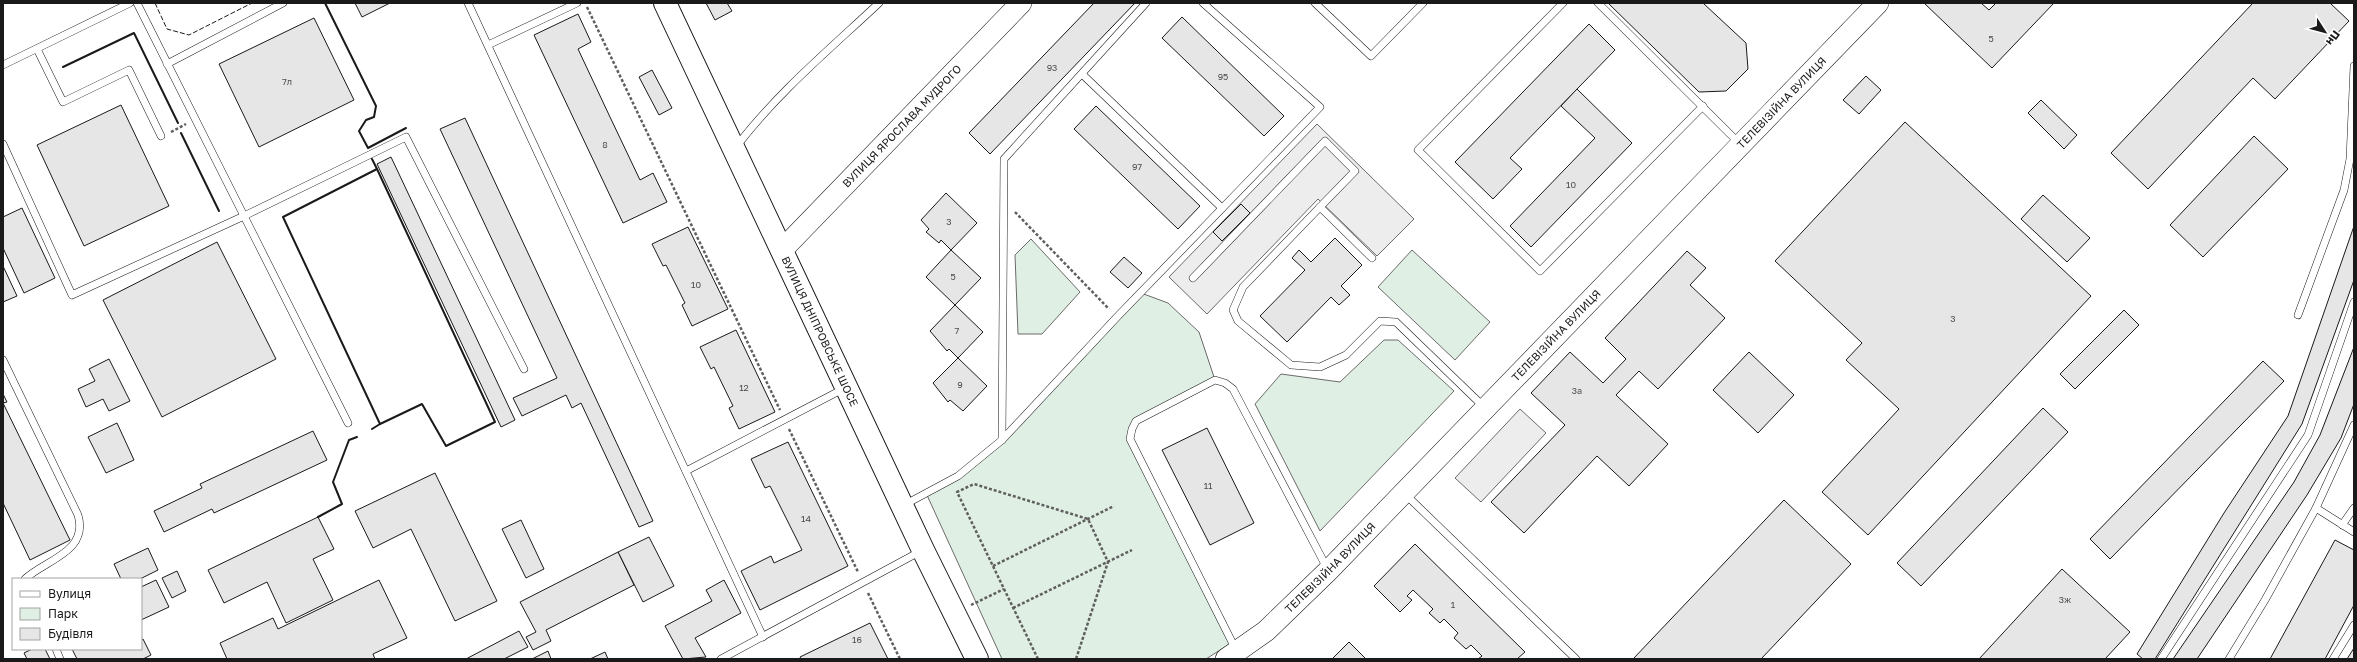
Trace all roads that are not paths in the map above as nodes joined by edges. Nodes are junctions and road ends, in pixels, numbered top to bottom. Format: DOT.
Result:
graph roads {
  1 [pos="130,3"];
  2 [pos="137,3"];
  3 [pos="283,3"];
  4 [pos="468,3"];
  5 [pos="577,3"];
  6 [pos="665,3"];
  7 [pos="879,3"];
  8 [pos="1021,3"];
  9 [pos="1146,3"];
  10 [pos="1203,3"];
  11 [pos="1315,3"];
  12 [pos="1423,3"];
  13 [pos="1563,3"];
  14 [pos="1598,3"];
  15 [pos="1878,3"];
  16 [pos="488,45"];
  17 [pos="37,48"];
  18 [pos="167,64"];
  19 [pos="3,65"];
  20 [pos="2354,66"];
  21 [pos="1082,74"];
  22 [pos="1703,106"];
  23 [pos="161,136"];
  24 [pos="3,144"];
  25 [pos="1741,144"];
  26 [pos="734,149"];
  27 [pos="1320,207"];
  28 [pos="1222,208"];
  29 [pos="244,216"];
  30 [pos="783,249"];
  31 [pos="1372,258"];
  32 [pos="1193,278"];
  33 [pos="2354,302"];
  34 [pos="2298,315"];
  35 [pos="3,360"];
  36 [pos="524,369"];
  37 [pos="847,387"];
  38 [pos="1486,409"];
  39 [pos="348,423"];
  40 [pos="2354,425"];
  41 [pos="1002,440"];
  42 [pos="686,471"];
  43 [pos="1404,493"];
  44 [pos="902,506"];
  45 [pos="2316,508"];
  46 [pos="2354,508"];
  47 [pos="2342,524"];
  48 [pos="2354,532"];
  49 [pos="923,550"];
  50 [pos="1328,572"];
  51 [pos="26,578"];
  52 [pos="2354,625"];
  53 [pos="763,637"];
  54 [pos="1232,656"];
  55 [pos="721,659"];
  56 [pos="977,659"];
  57 [pos="1576,659"];
  58 [pos="2161,659"];
  59 [pos="2229,659"];
  60 [pos="2334,659"];
  1 -- 17 [label="lane"];
  2 -- 18 [label="lane"];
  3 -- 18 [label="lane"];
  4 -- 16 [label="lane"];
  5 -- 16 [label="lane"];
  6 -- 26 [label="main road, ВУЛИЦЯ ДНІПРОВСЬКЕ ШОСЕ"];
  7 -- 26 [label="lane"];
  8 -- 30 [label="street, ВУЛИЦЯ ЯРОСЛАВА МУДРОГО"];
  9 -- 21 [label="lane"];
  10 -- 28 [label="lane"];
  11 -- 12 [label="lane"];
  13 -- 22 [label="lane"];
  14 -- 22 [label="lane"];
  15 -- 25 [label="street, ТЕЛЕВІЗІЙНА ВУЛИЦЯ"];
  16 -- 42 [label="lane"];
  17 -- 19 [label="lane"];
  17 -- 23 [label="lane"];
  18 -- 29 [label="lane"];
  20 -- 34 [label="lane"];
  21 -- 28 [label="lane"];
  21 -- 41 [label="lane"];
  22 -- 25 [label="lane"];
  24 -- 29 [label="lane"];
  25 -- 38 [label="street, ТЕЛЕВІЗІЙНА ВУЛИЦЯ"];
  26 -- 30 [label="main road, ВУЛИЦЯ ДНІПРОВСЬКЕ ШОСЕ"];
  27 -- 31 [label="lane"];
  27 -- 32 [label="lane"];
  27 -- 38 [label="lane"];
  28 -- 41 [label="lane"];
  29 -- 36 [label="lane"];
  29 -- 39 [label="lane"];
  30 -- 37 [label="main road, ВУЛИЦЯ ДНІПРОВСЬКЕ ШОСЕ"];
  33 -- 58 [label="lane"];
  35 -- 51 [label="lane"];
  37 -- 42 [label="lane"];
  37 -- 44 [label="main road, ВУЛИЦЯ ДНІПРОВСЬКЕ ШОСЕ"];
  38 -- 43 [label="street, ТЕЛЕВІЗІЙНА ВУЛИЦЯ"];
  40 -- 45 [label="lane"];
  41 -- 44 [label="lane"];
  42 -- 53 [label="lane"];
  43 -- 50 [label="street, ТЕЛЕВІЗІЙНА ВУЛИЦЯ"];
  43 -- 57 [label="lane"];
  44 -- 49 [label="main road, ВУЛИЦЯ ДНІПРОВСЬКЕ ШОСЕ"];
  45 -- 47 [label="lane"];
  45 -- 59 [label="lane"];
  46 -- 47 [label="lane"];
  47 -- 48 [label="lane"];
  49 -- 53 [label="lane"];
  49 -- 56 [label="main road, ВУЛИЦЯ ДНІПРОВСЬКЕ ШОСЕ"];
  50 -- 54 [label="street, ТЕЛЕВІЗІЙНА ВУЛИЦЯ"];
  50 -- 54 [label="lane"];
  52 -- 60 [label="lane"];
  53 -- 55 [label="lane"];
}
